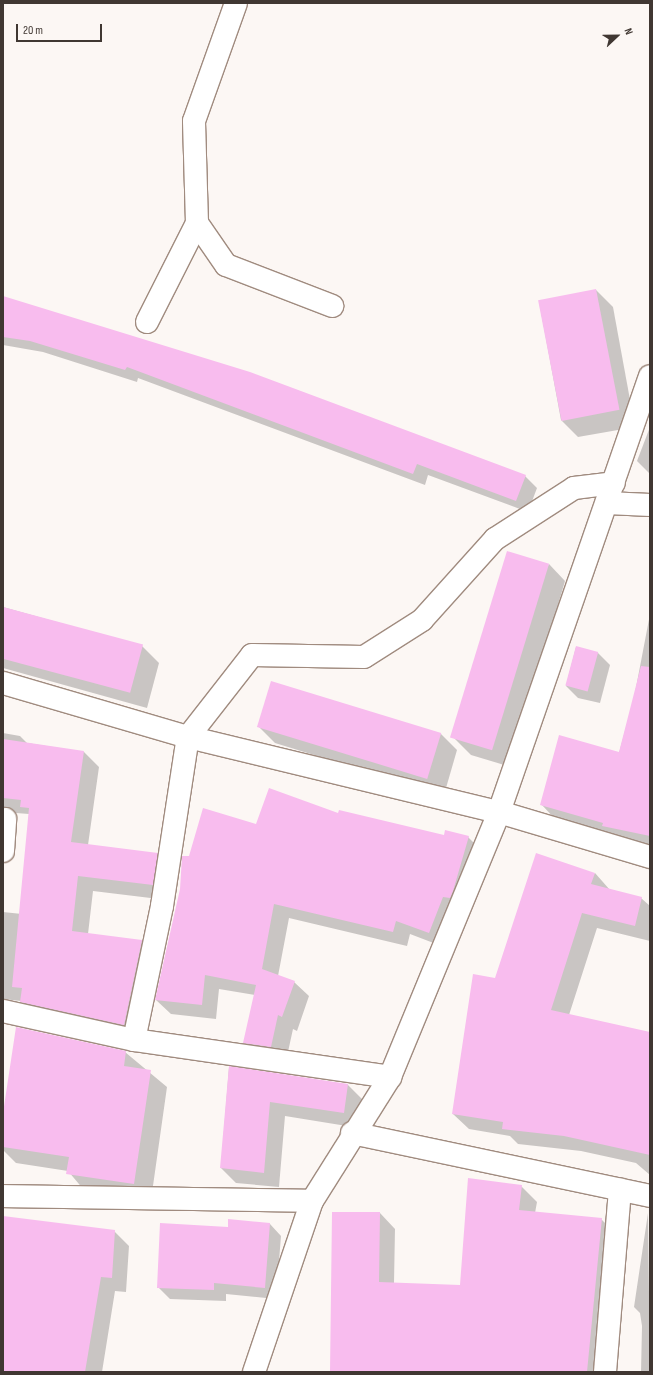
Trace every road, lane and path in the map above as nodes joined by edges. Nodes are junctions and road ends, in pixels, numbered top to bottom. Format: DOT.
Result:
graph roads {
  1 [pos="236,3"];
  2 [pos="197,224"];
  3 [pos="332,306"];
  4 [pos="147,322"];
  5 [pos="650,376"];
  6 [pos="611,493"];
  7 [pos="650,505"];
  8 [pos="3,683"];
  9 [pos="188,737"];
  10 [pos="499,812"];
  11 [pos="5,819"];
  12 [pos="3,851"];
  13 [pos="650,857"];
  14 [pos="3,1011"];
  15 [pos="134,1040"];
  16 [pos="390,1077"];
  17 [pos="352,1133"];
  18 [pos="620,1190"];
  19 [pos="3,1196"];
  20 [pos="650,1196"];
  21 [pos="312,1201"];
  22 [pos="254,1372"];
  23 [pos="605,1372"];
  1 -- 2 [label="street"];
  2 -- 3 [label="street"];
  2 -- 4 [label="street"];
  5 -- 6 [label="street"];
  6 -- 7 [label="street"];
  6 -- 9 [label="street"];
  6 -- 10 [label="street"];
  8 -- 9 [label="street"];
  9 -- 10 [label="street"];
  9 -- 15 [label="street"];
  10 -- 13 [label="street"];
  10 -- 16 [label="street"];
  11 -- 12 [label="street"];
  14 -- 15 [label="street"];
  15 -- 16 [label="street"];
  16 -- 17 [label="street"];
  17 -- 18 [label="street"];
  17 -- 21 [label="street"];
  18 -- 20 [label="street"];
  18 -- 23 [label="street"];
  19 -- 21 [label="street"];
  21 -- 22 [label="street"];
}
